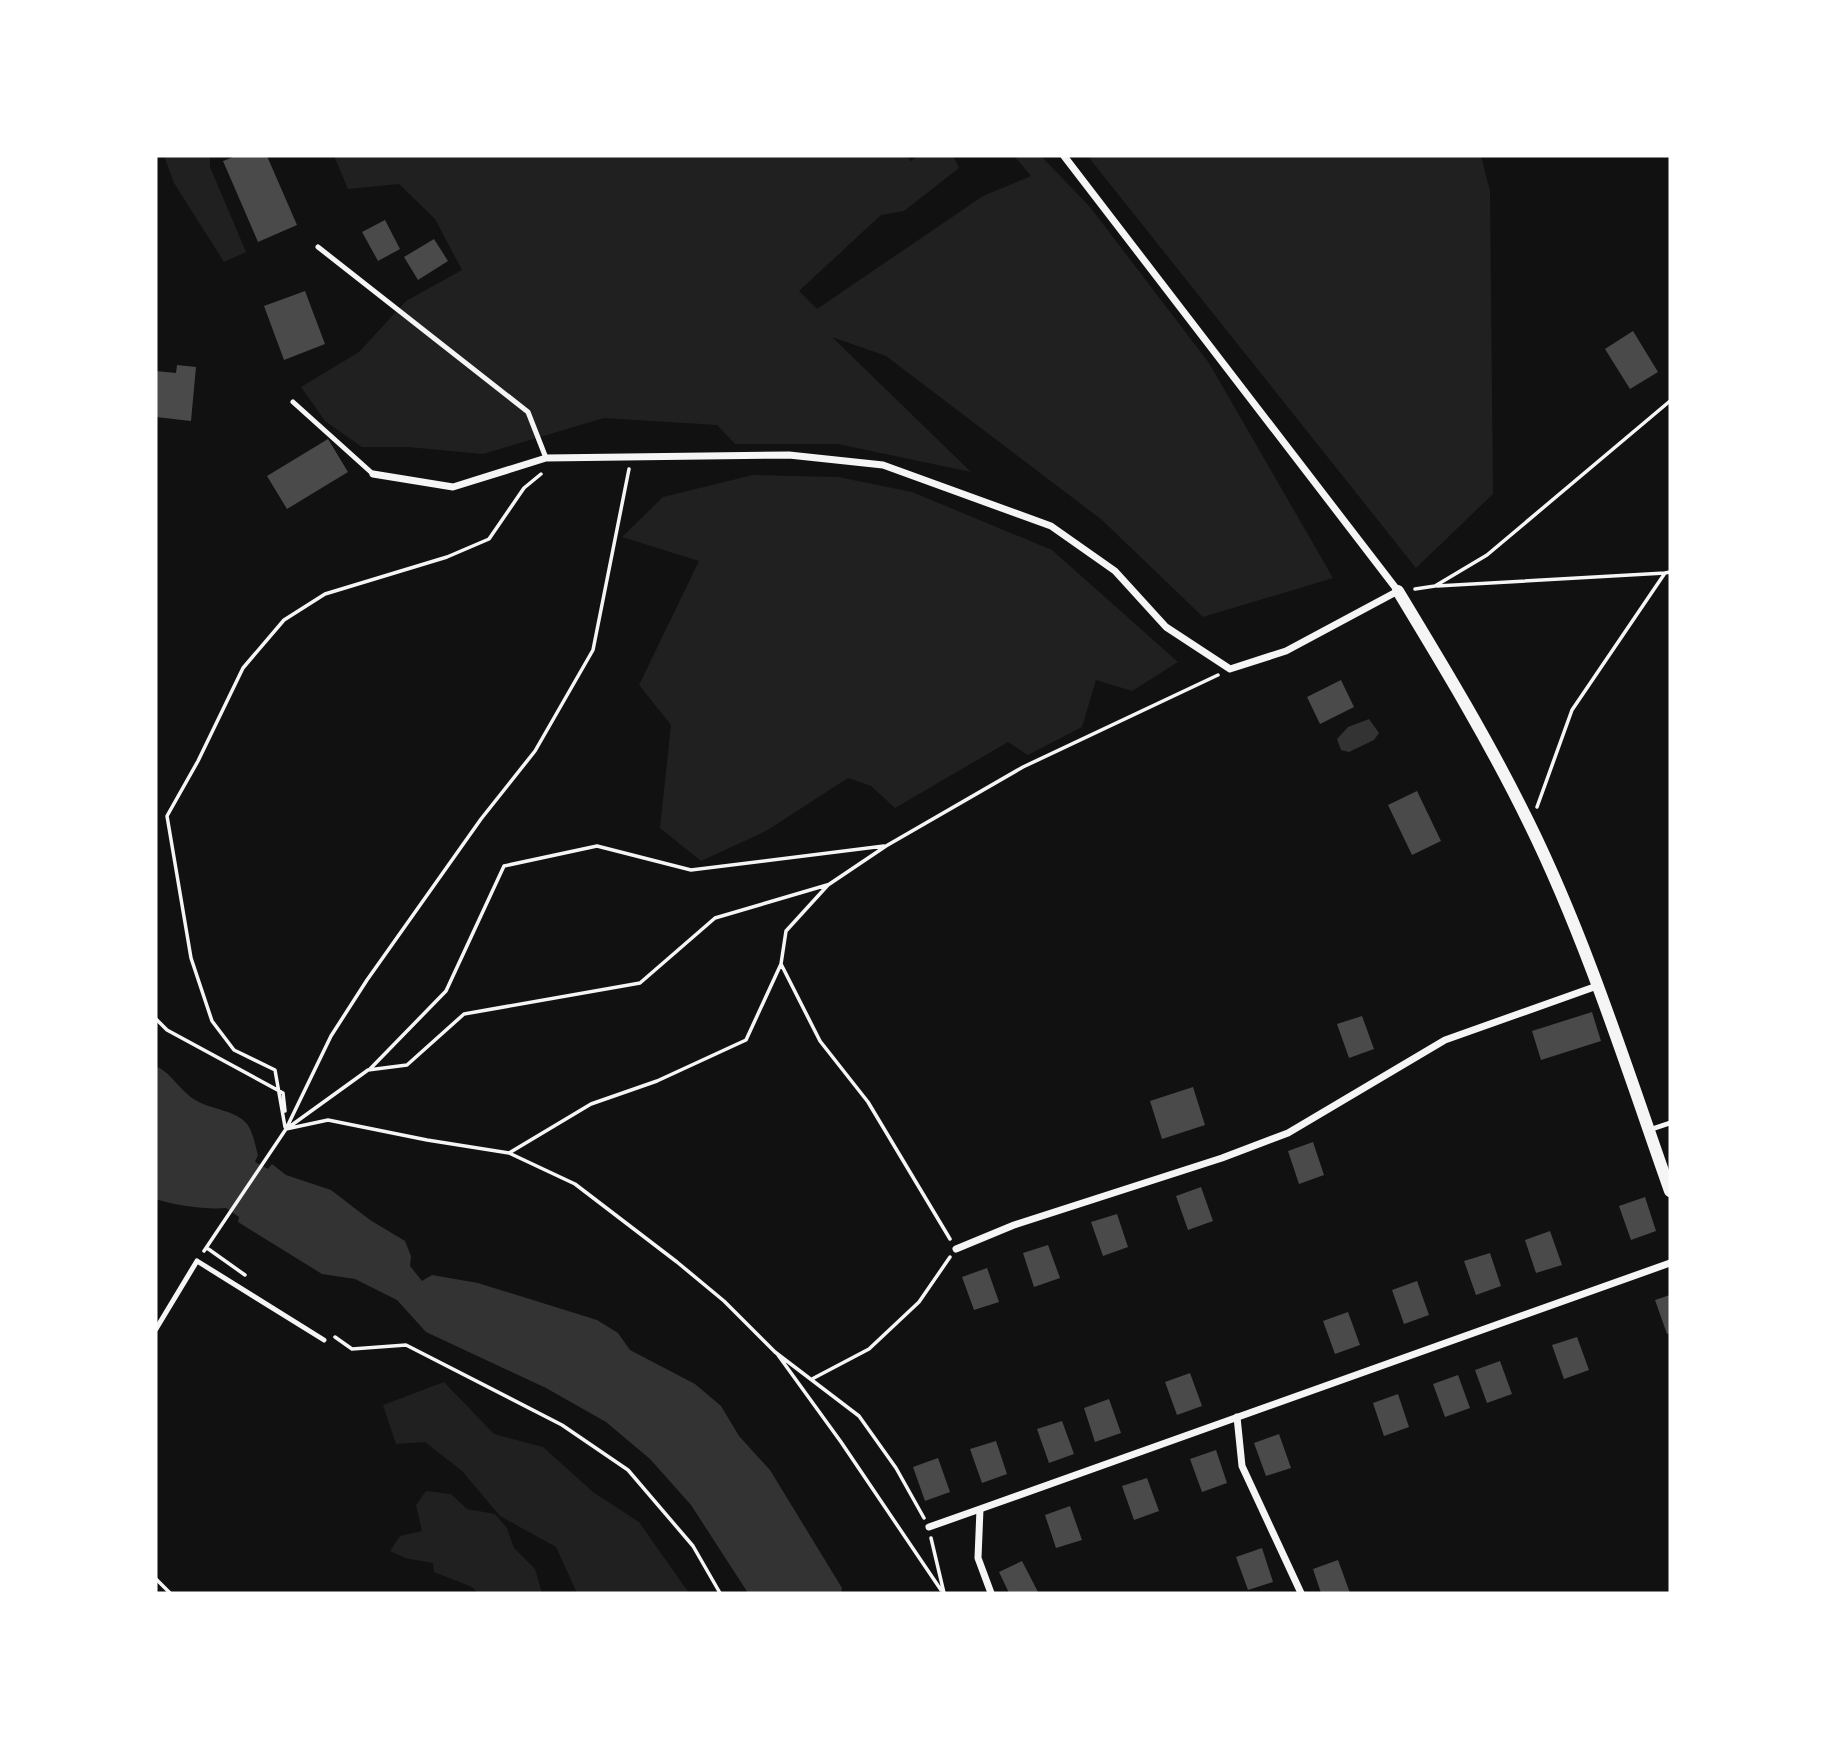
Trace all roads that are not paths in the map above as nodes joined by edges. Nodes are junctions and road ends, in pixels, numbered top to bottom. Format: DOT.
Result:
graph roads {
  1 [pos="1064,156"];
  2 [pos="318,247"];
  3 [pos="293,402"];
  4 [pos="546,458"];
  5 [pos="373,474"];
  6 [pos="1398,591"];
  7 [pos="1597,986"];
  8 [pos="1670,1123"];
  9 [pos="1649,1130"];
  10 [pos="1670,1191"];
  11 [pos="956,1249"];
  12 [pos="1670,1263"];
  13 [pos="156,1329"];
  14 [pos="324,1340"];
  15 [pos="1237,1418"];
  16 [pos="980,1509"];
  17 [pos="929,1527"];
  18 [pos="991,1593"];
  19 [pos="1301,1593"];
  1 -- 6 [label="street"];
  2 -- 4 [label="lane"];
  3 -- 5 [label="lane"];
  4 -- 5 [label="street"];
  4 -- 6 [label="street"];
  6 -- 7 [label="street"];
  7 -- 9 [label="street"];
  7 -- 11 [label="street"];
  8 -- 9 [label="lane"];
  9 -- 10 [label="street"];
  12 -- 15 [label="street"];
  13 -- 14 [label="lane"];
  15 -- 16 [label="street"];
  15 -- 19 [label="street"];
  16 -- 17 [label="street"];
  16 -- 18 [label="street"];
}
